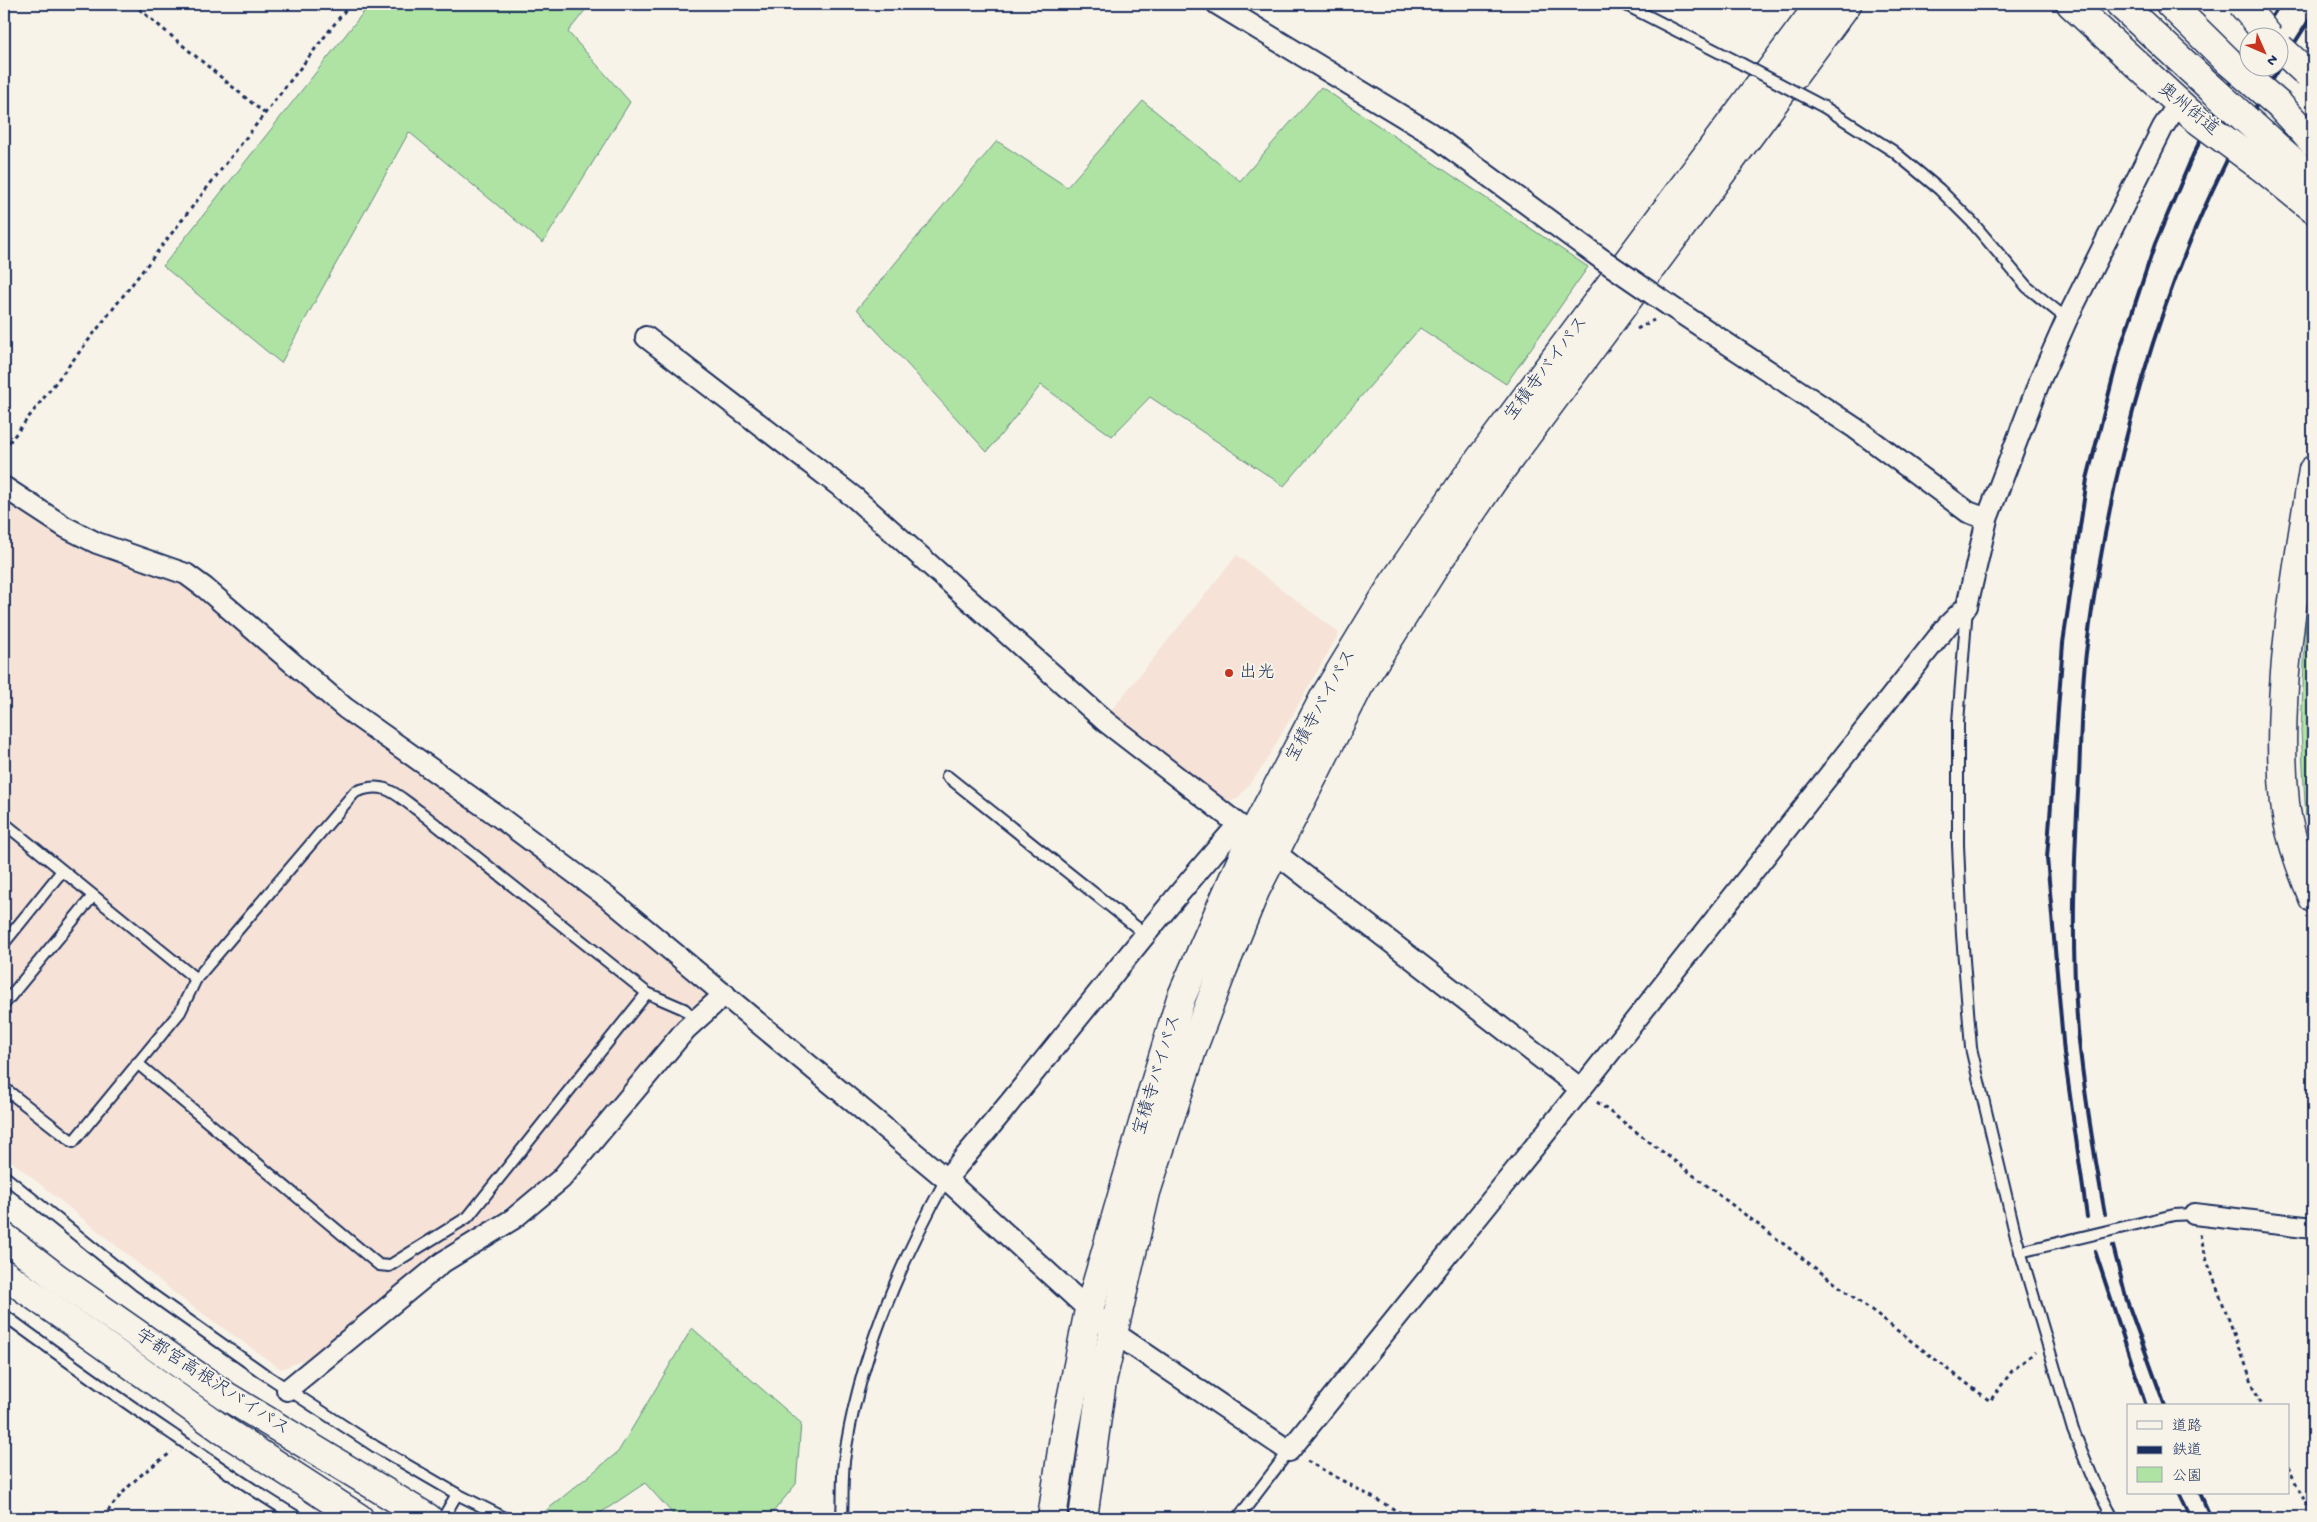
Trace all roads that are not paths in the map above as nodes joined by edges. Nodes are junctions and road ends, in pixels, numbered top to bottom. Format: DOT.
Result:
graph roads {
  1 [pos="1217,4"];
  2 [pos="1624,4"];
  3 [pos="1847,4"];
  4 [pos="2071,4"];
  5 [pos="2120,4"];
  6 [pos="2170,4"];
  7 [pos="2242,4"];
  8 [pos="1818,5"];
  9 [pos="2262,28"];
  10 [pos="2290,57"];
  11 [pos="2311,77"];
  12 [pos="2279,105"];
  13 [pos="2186,111"];
  14 [pos="2313,134"];
  15 [pos="2313,142"];
  16 [pos="2313,179"];
  17 [pos="2313,209"];
  18 [pos="2067,319"];
  19 [pos="646,337"];
  20 [pos="2313,470"];
  21 [pos="4,487"];
  22 [pos="1987,519"];
  23 [pos="1968,606"];
  24 [pos="947,776"];
  25 [pos="4,823"];
  26 [pos="1245,830"];
  27 [pos="1274,852"];
  28 [pos="62,871"];
  29 [pos="93,896"];
  30 [pos="2313,898"];
  31 [pos="1145,934"];
  32 [pos="4,943"];
  33 [pos="196,979"];
  34 [pos="647,994"];
  35 [pos="725,994"];
  36 [pos="4,1004"];
  37 [pos="696,1020"];
  38 [pos="138,1063"];
  39 [pos="4,1088"];
  40 [pos="1581,1089"];
  41 [pos="4,1176"];
  42 [pos="946,1179"];
  43 [pos="2194,1214"];
  44 [pos="2313,1228"];
  45 [pos="4,1236"];
  46 [pos="2020,1252"];
  47 [pos="4,1274"];
  48 [pos="1089,1310"];
  49 [pos="4,1314"];
  50 [pos="1113,1332"];
  51 [pos="287,1390"];
  52 [pos="1289,1451"];
  53 [pos="457,1494"];
  54 [pos="299,1518"];
  55 [pos="359,1518"];
  56 [pos="428,1518"];
  57 [pos="443,1518"];
  58 [pos="505,1518"];
  59 [pos="842,1518"];
  60 [pos="1052,1518"];
  61 [pos="1083,1518"];
  62 [pos="1238,1518"];
  63 [pos="2113,1518"];
  1 -- 22 [label="street, bridge"];
  2 -- 18 [label="lane, bridge"];
  3 -- 27 [label="main road, 宝積寺バイパス"];
  4 -- 13 [label="main road, 奥州街道"];
  5 -- 16 [label="main road, bridge"];
  6 -- 12 [label="main road, bridge"];
  7 -- 9 [label="main road, bridge"];
  8 -- 26 [label="main road, 宝積寺バイパス"];
  10 -- 11 [label="main road, bridge"];
  12 -- 14 [label="main road"];
  12 -- 15 [label="main road"];
  13 -- 17 [label="main road, 奥州街道, bridge"];
  13 -- 18 [label="street"];
  18 -- 22 [label="street"];
  19 -- 26 [label="street"];
  20 -- 30 [label="main road"];
  21 -- 35 [label="street"];
  22 -- 23 [label="street"];
  23 -- 40 [label="street"];
  23 -- 46 [label="lane"];
  24 -- 31 [label="lane"];
  25 -- 28 [label="lane"];
  26 -- 27 [label="street"];
  26 -- 31 [label="street"];
  26 -- 48 [label="main road, 宝積寺バイパス"];
  27 -- 40 [label="street"];
  27 -- 50 [label="main road, 宝積寺バイパス"];
  28 -- 29 [label="lane"];
  28 -- 32 [label="lane"];
  29 -- 33 [label="lane"];
  29 -- 36 [label="lane"];
  31 -- 42 [label="street"];
  33 -- 34 [label="lane"];
  33 -- 38 [label="lane"];
  34 -- 37 [label="lane"];
  34 -- 38 [label="lane"];
  35 -- 37 [label="street"];
  35 -- 42 [label="street"];
  37 -- 51 [label="street"];
  38 -- 39 [label="lane"];
  40 -- 52 [label="street"];
  41 -- 51 [label="lane"];
  42 -- 48 [label="street"];
  42 -- 59 [label="lane"];
  43 -- 44 [label="street"];
  43 -- 46 [label="lane"];
  45 -- 56 [label="main road, 宇都宮高根沢バイパス"];
  46 -- 63 [label="lane"];
  47 -- 55 [label="main road, 宇都宮高根沢バイパス"];
  48 -- 50 [label="street"];
  48 -- 60 [label="main road, 宝積寺バイパス"];
  49 -- 54 [label="lane"];
  50 -- 52 [label="street"];
  50 -- 61 [label="main road, 宝積寺バイパス"];
  51 -- 53 [label="lane"];
  52 -- 62 [label="lane"];
  53 -- 57 [label="lane"];
  53 -- 58 [label="lane"];
}
